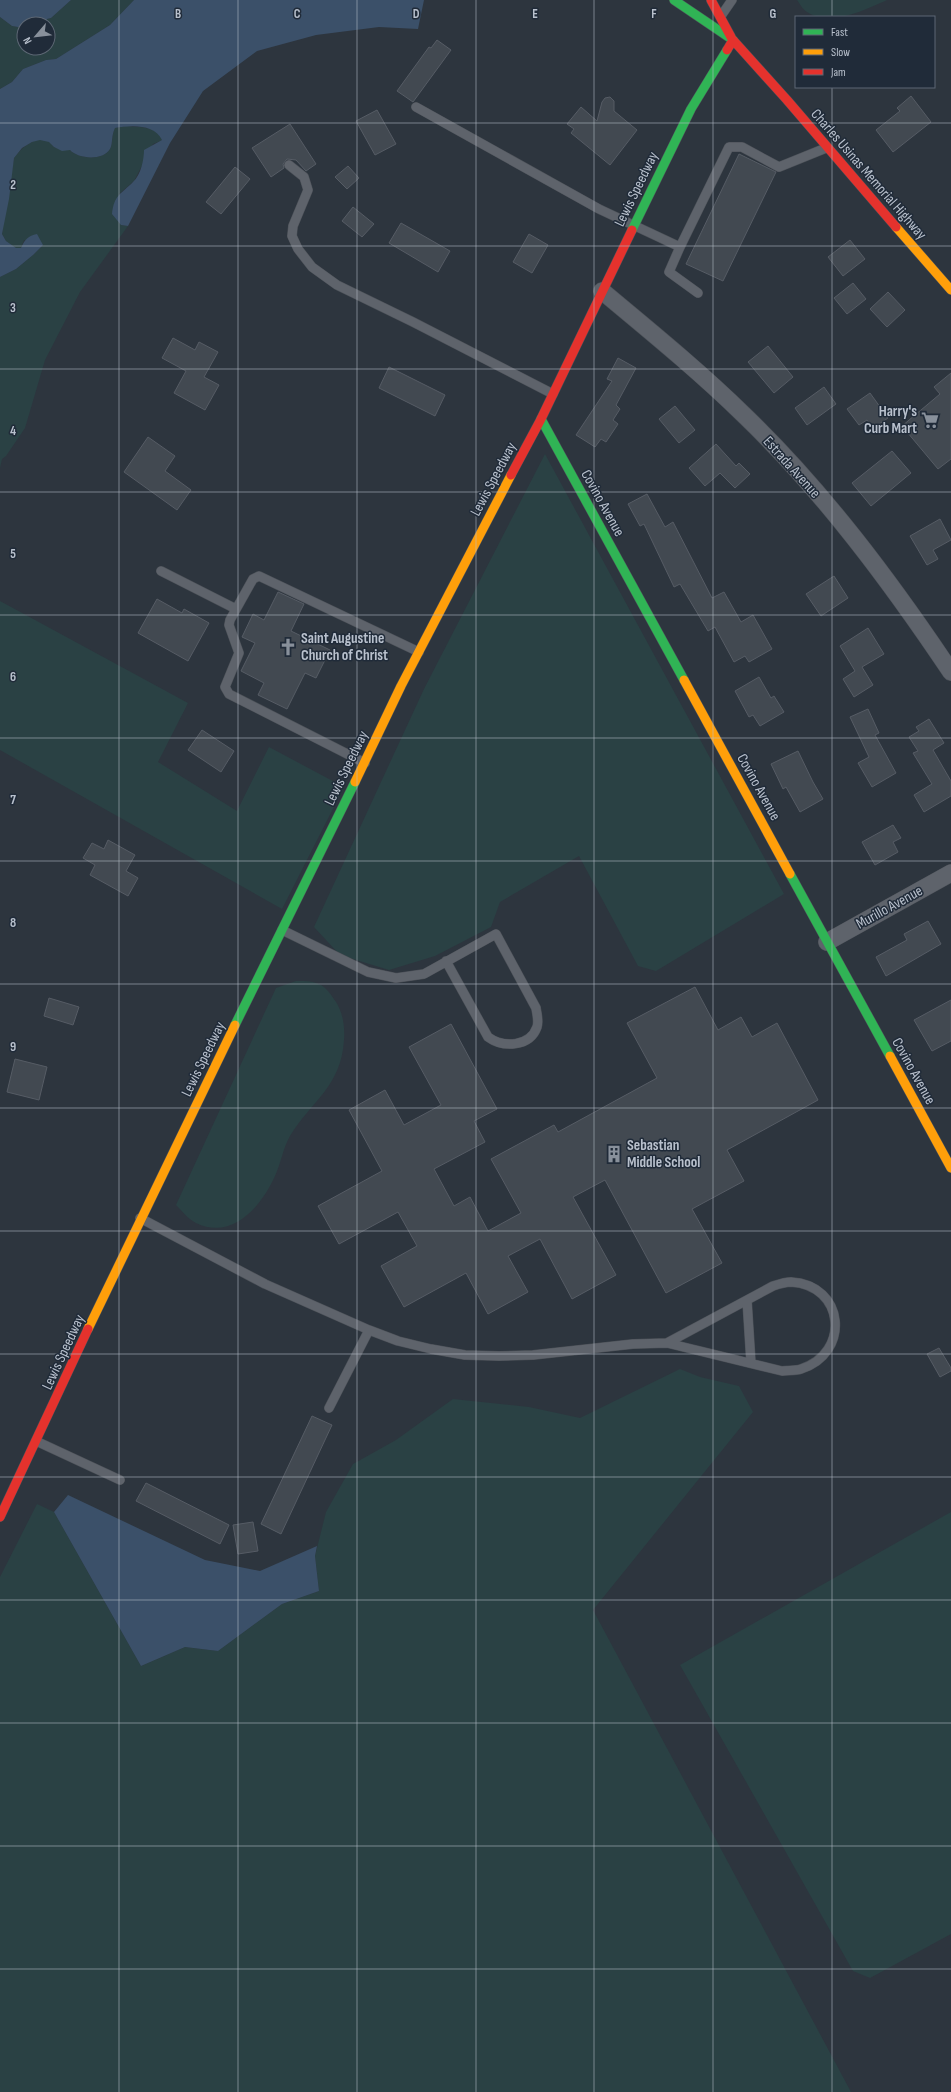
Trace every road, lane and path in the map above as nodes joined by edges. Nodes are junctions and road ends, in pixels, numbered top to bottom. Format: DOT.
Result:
graph roads {
  1 [pos="674,0"];
  2 [pos="711,0"];
  3 [pos="732,0"];
  4 [pos="720,17"];
  5 [pos="733,40"];
  6 [pos="416,107"];
  7 [pos="827,148"];
  8 [pos="289,165"];
  9 [pos="635,224"];
  10 [pos="680,247"];
  11 [pos="951,290"];
  12 [pos="602,291"];
  13 [pos="698,293"];
  14 [pos="553,394"];
  15 [pos="541,419"];
  16 [pos="162,571"];
  17 [pos="236,609"];
  18 [pos="419,652"];
  19 [pos="951,672"];
  20 [pos="365,763"];
  21 [pos="951,873"];
  22 [pos="282,930"];
  23 [pos="827,942"];
  24 [pos="446,961"];
  25 [pos="951,1168"];
  26 [pos="140,1218"];
  27 [pos="747,1300"];
  28 [pos="369,1330"];
  29 [pos="668,1342"];
  30 [pos="751,1363"];
  31 [pos="329,1408"];
  32 [pos="36,1441"];
  33 [pos="120,1480"];
  34 [pos="0,1517"];
  1 -- 5 [label="main road, Charles Usinas Memorial Highway"];
  2 -- 4 [label="main road, Charles Usinas Memorial Highway"];
  3 -- 4 [label="lane"];
  4 -- 5 [label="main road, Charles Usinas Memorial Highway"];
  5 -- 7 [label="main road, Charles Usinas Memorial Highway"];
  5 -- 9 [label="main road, Lewis Speedway"];
  6 -- 9 [label="lane"];
  7 -- 10 [label="lane"];
  7 -- 11 [label="main road, Charles Usinas Memorial Highway"];
  8 -- 14 [label="lane"];
  9 -- 10 [label="lane"];
  9 -- 12 [label="main road, Lewis Speedway"];
  10 -- 13 [label="lane"];
  12 -- 14 [label="main road, Lewis Speedway"];
  12 -- 19 [label="street, Estrada Avenue"];
  14 -- 15 [label="main road, Lewis Speedway"];
  15 -- 18 [label="main road, Lewis Speedway"];
  15 -- 23 [label="main road, Covino Avenue"];
  16 -- 17 [label="lane"];
  17 -- 18 [label="lane"];
  17 -- 20 [label="lane"];
  18 -- 20 [label="main road, Lewis Speedway"];
  20 -- 22 [label="main road, Lewis Speedway"];
  21 -- 23 [label="street, Murillo Avenue"];
  22 -- 24 [label="lane"];
  22 -- 26 [label="main road, Lewis Speedway"];
  23 -- 25 [label="main road, Covino Avenue"];
  24 -- 24 [label="lane"];
  26 -- 28 [label="lane"];
  26 -- 32 [label="main road, Lewis Speedway"];
  27 -- 29 [label="lane"];
  27 -- 30 [label="lane"];
  27 -- 30 [label="lane"];
  28 -- 29 [label="lane"];
  28 -- 31 [label="lane"];
  29 -- 30 [label="lane"];
  32 -- 33 [label="lane"];
  32 -- 34 [label="main road, Lewis Speedway"];
}
